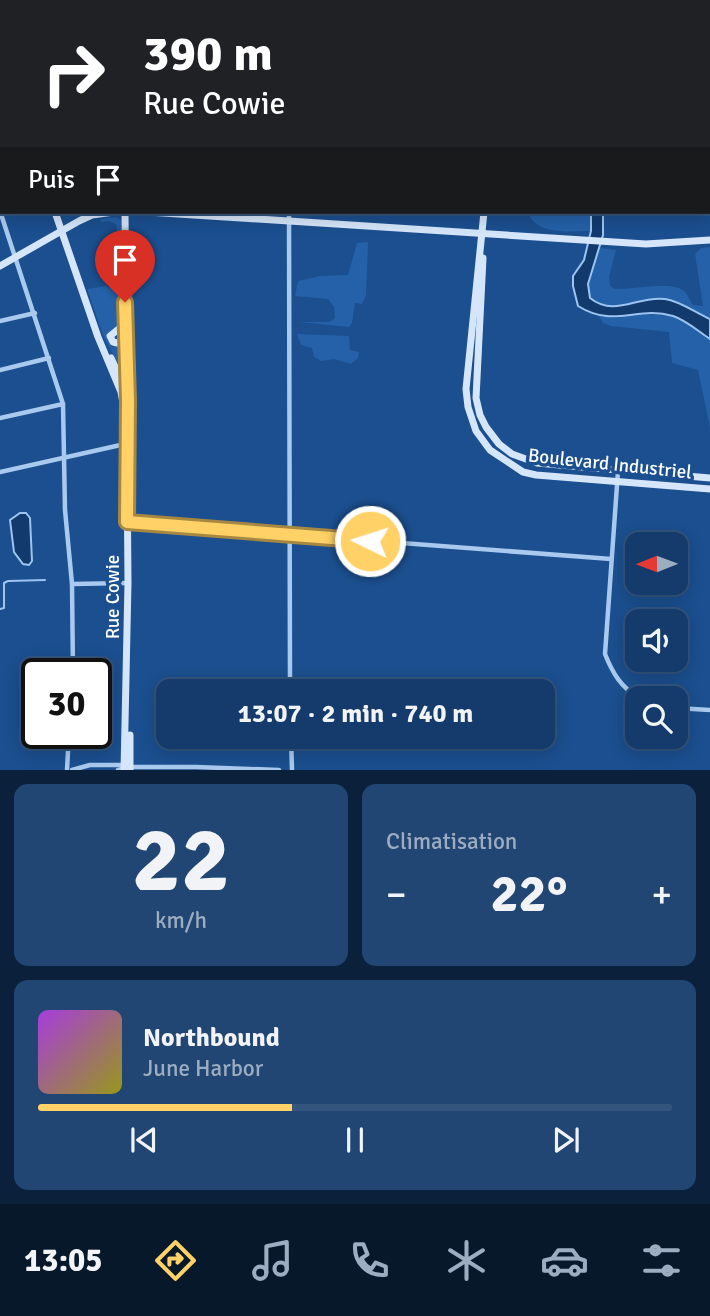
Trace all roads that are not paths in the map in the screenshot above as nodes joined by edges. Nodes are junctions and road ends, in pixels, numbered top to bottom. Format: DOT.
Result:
graph roads {
  1 [pos="0,214"];
  2 [pos="56,214"];
  3 [pos="99,214"];
  4 [pos="125,214"];
  5 [pos="175,214"];
  6 [pos="289,214"];
  7 [pos="484,214"];
  8 [pos="289,222"];
  9 [pos="62,232"];
  10 [pos="482,232"];
  11 [pos="710,238"];
  12 [pos="16,258"];
  13 [pos="0,266"];
  14 [pos="35,313"];
  15 [pos="0,321"];
  16 [pos="125,324"];
  17 [pos="98,337"];
  18 [pos="125,339"];
  19 [pos="49,358"];
  20 [pos="0,370"];
  21 [pos="128,400"];
  22 [pos="63,404"];
  23 [pos="0,418"];
  24 [pos="125,444"];
  25 [pos="65,457"];
  26 [pos="127,460"];
  27 [pos="618,471"];
  28 [pos="0,472"];
  29 [pos="710,478"];
  30 [pos="616,482"];
  31 [pos="710,489"];
  32 [pos="127,522"];
  33 [pos="290,535"];
  34 [pos="611,559"];
  35 [pos="128,583"];
  36 [pos="72,584"];
  37 [pos="73,658"];
  38 [pos="290,679"];
  39 [pos="625,688"];
  40 [pos="688,709"];
  41 [pos="710,710"];
  42 [pos="69,749"];
  43 [pos="291,749"];
  44 [pos="95,768"];
  45 [pos="125,769"];
  46 [pos="70,770"];
  47 [pos="279,770"];
  48 [pos="292,770"];
  1 -- 12 [label="street"];
  2 -- 9 [label="street"];
  3 -- 9 [label="street"];
  4 -- 16 [label="street, Rue Cowie"];
  5 -- 8 [label="street"];
  6 -- 8 [label="street"];
  7 -- 10 [label="street, Boulevard Industriel"];
  8 -- 10 [label="street"];
  8 -- 33 [label="street"];
  9 -- 12 [label="street"];
  9 -- 17 [label="street"];
  10 -- 11 [label="street"];
  10 -- 27 [label="street, Boulevard Industriel"];
  10 -- 30 [label="street, Boulevard Industriel"];
  12 -- 13 [label="street"];
  12 -- 14 [label="street"];
  14 -- 15 [label="street"];
  14 -- 19 [label="street"];
  16 -- 18 [label="street, Rue Cowie"];
  16 -- 18 [label="street"];
  17 -- 21 [label="street"];
  17 -- 24 [label="street, Rue Cowie"];
  18 -- 21 [label="street, Rue Cowie"];
  19 -- 20 [label="street"];
  19 -- 22 [label="street"];
  21 -- 26 [label="street, Rue Cowie"];
  22 -- 23 [label="street"];
  22 -- 25 [label="street"];
  24 -- 25 [label="street"];
  24 -- 26 [label="street, Rue Cowie"];
  25 -- 28 [label="street"];
  25 -- 36 [label="street"];
  26 -- 32 [label="street, Rue Cowie"];
  27 -- 29 [label="street, Boulevard Industriel"];
  27 -- 30 [label="street"];
  30 -- 31 [label="street, Boulevard Industriel"];
  30 -- 34 [label="street"];
  32 -- 33 [label="street"];
  32 -- 35 [label="street, Rue Cowie"];
  33 -- 34 [label="street"];
  33 -- 38 [label="street"];
  34 -- 39 [label="street"];
  35 -- 36 [label="street"];
  35 -- 45 [label="street, Rue Cowie"];
  36 -- 37 [label="street"];
  40 -- 41 [label="street"];
  42 -- 46 [label="street"];
  43 -- 48 [label="street"];
  44 -- 45 [label="street"];
  44 -- 46 [label="street"];
  45 -- 47 [label="street"];
}
